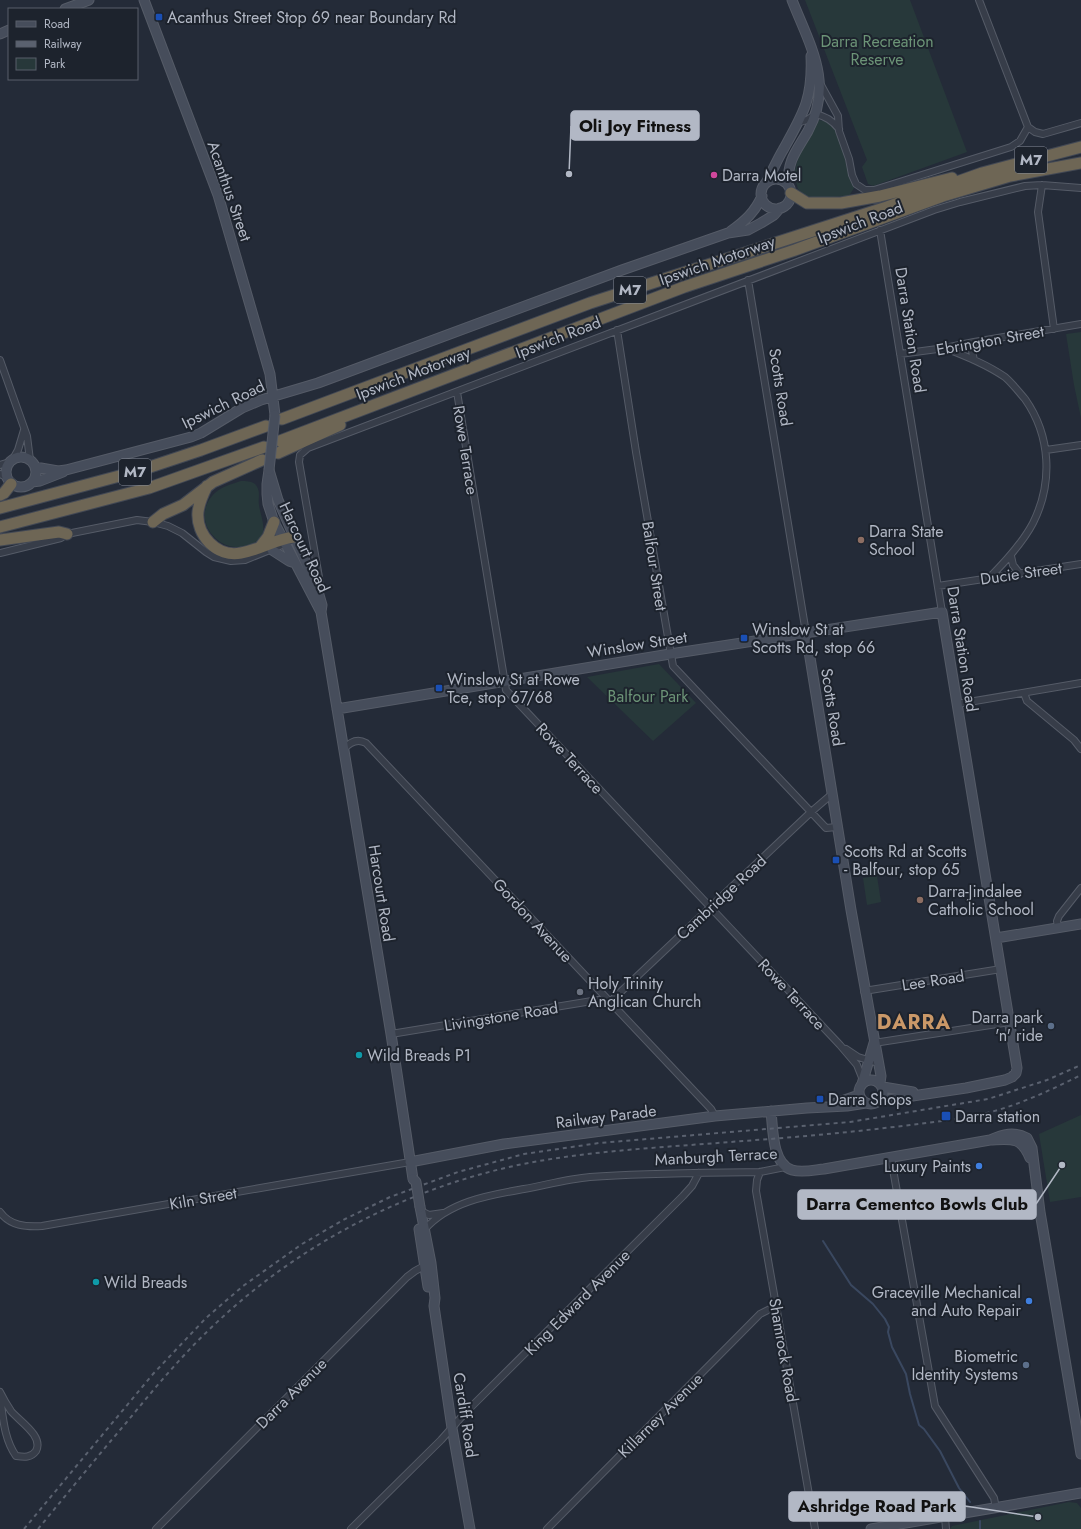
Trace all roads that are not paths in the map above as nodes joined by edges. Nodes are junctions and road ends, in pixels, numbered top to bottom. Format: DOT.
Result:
graph roads {
  1 [pos="89,0"];
  2 [pos="144,0"];
  3 [pos="792,0"];
  4 [pos="979,0"];
  5 [pos="69,8"];
  6 [pos="810,47"];
  7 [pos="820,83"];
  8 [pos="816,114"];
  9 [pos="800,122"];
  10 [pos="1081,123"];
  11 [pos="1028,127"];
  12 [pos="840,130"];
  13 [pos="1081,147"];
  14 [pos="1081,163"];
  15 [pos="982,173"];
  16 [pos="766,183"];
  17 [pos="1042,185"];
  18 [pos="1081,188"];
  19 [pos="790,189"];
  20 [pos="762,196"];
  21 [pos="780,208"];
  22 [pos="880,230"];
  23 [pos="728,233"];
  24 [pos="748,280"];
  25 [pos="1081,324"];
  26 [pos="1054,329"];
  27 [pos="617,330"];
  28 [pos="974,342"];
  29 [pos="945,348"];
  30 [pos="900,354"];
  31 [pos="0,360"];
  32 [pos="974,360"];
  33 [pos="457,392"];
  34 [pos="274,395"];
  35 [pos="355,412"];
  36 [pos="278,417"];
  37 [pos="266,426"];
  38 [pos="24,430"];
  39 [pos="280,441"];
  40 [pos="1081,445"];
  41 [pos="264,447"];
  42 [pos="1046,450"];
  43 [pos="278,453"];
  44 [pos="300,455"];
  45 [pos="12,460"];
  46 [pos="262,460"];
  47 [pos="32,463"];
  48 [pos="0,464"];
  49 [pos="66,470"];
  50 [pos="269,470"];
  51 [pos="6,478"];
  52 [pos="32,482"];
  53 [pos="207,486"];
  54 [pos="0,495"];
  55 [pos="0,508"];
  56 [pos="153,522"];
  57 [pos="274,522"];
  58 [pos="0,528"];
  59 [pos="67,534"];
  60 [pos="294,537"];
  61 [pos="0,540"];
  62 [pos="284,541"];
  63 [pos="261,546"];
  64 [pos="272,550"];
  65 [pos="0,553"];
  66 [pos="1011,556"];
  67 [pos="296,564"];
  68 [pos="1081,564"];
  69 [pos="1020,574"];
  70 [pos="990,577"];
  71 [pos="938,586"];
  72 [pos="319,593"];
  73 [pos="321,612"];
  74 [pos="942,612"];
  75 [pos="806,633"];
  76 [pos="670,654"];
  77 [pos="505,681"];
  78 [pos="1081,683"];
  79 [pos="1024,693"];
  80 [pos="957,704"];
  81 [pos="337,709"];
  82 [pos="344,749"];
  83 [pos="1081,750"];
  84 [pos="832,794"];
  85 [pos="811,812"];
  86 [pos="837,827"];
  87 [pos="1081,888"];
  88 [pos="711,907"];
  89 [pos="1081,924"];
  90 [pos="1058,928"];
  91 [pos="996,938"];
  92 [pos="1001,969"];
  93 [pos="864,991"];
  94 [pos="611,1002"];
  95 [pos="1010,1022"];
  96 [pos="391,1034"];
  97 [pos="874,1043"];
  98 [pos="840,1045"];
  99 [pos="869,1060"];
  100 [pos="878,1063"];
  101 [pos="862,1082"];
  102 [pos="881,1085"];
  103 [pos="924,1094"];
  104 [pos="859,1095"];
  105 [pos="879,1101"];
  106 [pos="866,1103"];
  107 [pos="807,1108"];
  108 [pos="771,1111"];
  109 [pos="715,1116"];
  110 [pos="891,1158"];
  111 [pos="410,1162"];
  112 [pos="785,1167"];
  113 [pos="760,1172"];
  114 [pos="699,1173"];
  115 [pos="419,1208"];
  116 [pos="446,1212"];
  117 [pos="1,1217"];
  118 [pos="425,1229"];
  119 [pos="428,1264"];
  120 [pos="776,1306"];
  121 [pos="0,1392"];
  122 [pos="0,1397"];
  123 [pos="452,1428"];
  124 [pos="1081,1454"];
  125 [pos="1081,1493"];
  126 [pos="996,1508"];
  127 [pos="945,1516"];
  128 [pos="156,1529"];
  129 [pos="351,1529"];
  130 [pos="470,1529"];
  131 [pos="547,1529"];
  132 [pos="815,1529"];
  133 [pos="871,1529"];
  134 [pos="946,1529"];
  1 -- 5 [label="street"];
  2 -- 34 [label="street, Acanthus Street"];
  3 -- 6 [label="street"];
  4 -- 11 [label="street"];
  6 -- 7 [label="street"];
  6 -- 9 [label="street"];
  7 -- 8 [label="street"];
  7 -- 12 [label="street, Ipswich Road"];
  8 -- 9 [label="street"];
  8 -- 12 [label="street"];
  8 -- 19 [label="street"];
  9 -- 16 [label="street"];
  10 -- 11 [label="street"];
  11 -- 12 [label="street, Ipswich Road"];
  13 -- 15 [label="highway, Ipswich Motorway / M7"];
  14 -- 35 [label="highway, Ipswich Motorway / M7"];
  15 -- 19 [label="highway"];
  15 -- 36 [label="highway, Ipswich Motorway / M7"];
  16 -- 19 [label="street"];
  16 -- 20 [label="street"];
  17 -- 18 [label="street, Ipswich Road"];
  17 -- 22 [label="street, Ipswich Road"];
  17 -- 26 [label="street"];
  19 -- 21 [label="street"];
  20 -- 21 [label="street"];
  20 -- 23 [label="street, Ipswich Road"];
  21 -- 23 [label="street, Ipswich Road"];
  22 -- 24 [label="street, Ipswich Road"];
  22 -- 30 [label="street, Darra Station Road"];
  23 -- 34 [label="street, Ipswich Road"];
  24 -- 27 [label="street, Ipswich Road"];
  24 -- 75 [label="street, Scotts Road"];
  25 -- 26 [label="street, Ebrington Street"];
  26 -- 28 [label="street, Ebrington Street"];
  27 -- 33 [label="street, Ipswich Road"];
  27 -- 76 [label="street, Balfour Street"];
  28 -- 29 [label="street, Ebrington Street"];
  28 -- 32 [label="street"];
  29 -- 30 [label="street, Ebrington Street"];
  29 -- 32 [label="street"];
  30 -- 71 [label="street, Darra Station Road"];
  31 -- 38 [label="street"];
  32 -- 42 [label="street"];
  33 -- 44 [label="street, Ipswich Road"];
  33 -- 77 [label="street, Rowe Terrace"];
  34 -- 36 [label="street, Harcourt Road"];
  34 -- 49 [label="street, Ipswich Road"];
  35 -- 39 [label="highway, Ipswich Motorway / M7"];
  35 -- 43 [label="highway"];
  36 -- 50 [label="street, Harcourt Road, bridge"];
  37 -- 55 [label="highway, M7"];
  38 -- 45 [label="street"];
  38 -- 47 [label="street"];
  40 -- 42 [label="street"];
  41 -- 58 [label="highway, M7"];
  42 -- 66 [label="street"];
  44 -- 72 [label="street, Harcourt Road"];
  45 -- 47 [label="street"];
  45 -- 48 [label="street"];
  45 -- 51 [label="street"];
  46 -- 53 [label="highway"];
  47 -- 49 [label="street, Ipswich Road"];
  47 -- 52 [label="street"];
  49 -- 52 [label="street, Ipswich Road"];
  50 -- 57 [label="street, Harcourt Road"];
  50 -- 60 [label="street, Harcourt Road"];
  51 -- 52 [label="street"];
  51 -- 54 [label="highway"];
  53 -- 56 [label="highway"];
  53 -- 63 [label="highway"];
  56 -- 59 [label="street"];
  56 -- 64 [label="street"];
  57 -- 62 [label="street, Harcourt Road"];
  57 -- 63 [label="highway"];
  59 -- 61 [label="highway"];
  59 -- 65 [label="street"];
  60 -- 62 [label="highway"];
  60 -- 72 [label="street, Harcourt Road"];
  62 -- 63 [label="highway"];
  62 -- 64 [label="street"];
  62 -- 67 [label="street, Harcourt Road"];
  64 -- 67 [label="street"];
  66 -- 69 [label="street"];
  66 -- 70 [label="street"];
  67 -- 73 [label="street, Harcourt Road"];
  68 -- 69 [label="street, Ducie Street"];
  69 -- 70 [label="street, Ducie Street"];
  70 -- 71 [label="street, Ducie Street"];
  71 -- 74 [label="street, Darra Station Road"];
  72 -- 73 [label="street, Harcourt Road"];
  73 -- 81 [label="street, Harcourt Road"];
  74 -- 75 [label="street, Winslow Street"];
  74 -- 80 [label="street, Darra Station Road"];
  75 -- 76 [label="street, Winslow Street"];
  75 -- 84 [label="street, Scotts Road"];
  76 -- 77 [label="street, Winslow Street"];
  76 -- 85 [label="street, Balfour Street"];
  77 -- 81 [label="street, Winslow Street"];
  77 -- 88 [label="street, Rowe Terrace"];
  78 -- 79 [label="street"];
  79 -- 80 [label="street"];
  79 -- 83 [label="street"];
  80 -- 91 [label="street, Darra Station Road"];
  81 -- 82 [label="street, Harcourt Road"];
  82 -- 94 [label="street, Gordon Avenue"];
  82 -- 96 [label="street, Harcourt Road"];
  84 -- 85 [label="street, Cambridge Road"];
  84 -- 86 [label="street, Scotts Road"];
  85 -- 86 [label="street, Balfour Street"];
  85 -- 88 [label="street, Cambridge Road"];
  86 -- 93 [label="street, Scotts Road"];
  87 -- 90 [label="street"];
  88 -- 94 [label="street, Cambridge Road"];
  88 -- 98 [label="street, Rowe Terrace"];
  89 -- 90 [label="street"];
  90 -- 91 [label="street"];
  91 -- 92 [label="street, Darra Station Road"];
  92 -- 93 [label="street, Lee Road"];
  92 -- 95 [label="street, Darra Station Road"];
  93 -- 97 [label="street, Scotts Road"];
  94 -- 96 [label="street, Livingstone Road"];
  94 -- 109 [label="street, Gordon Avenue"];
  95 -- 97 [label="street"];
  95 -- 103 [label="street, Darra Station Road"];
  96 -- 111 [label="street, Harcourt Road"];
  97 -- 99 [label="street, Scotts Road"];
  97 -- 100 [label="street, Scotts Road"];
  98 -- 99 [label="street, Rowe Terrace"];
  98 -- 101 [label="street, Rowe Terrace"];
  99 -- 100 [label="street, Rowe Terrace"];
  99 -- 101 [label="street, Scotts Road"];
  100 -- 102 [label="street, Scotts Road"];
  101 -- 102 [label="street"];
  101 -- 104 [label="street"];
  102 -- 103 [label="street"];
  102 -- 105 [label="street"];
  103 -- 105 [label="street"];
  104 -- 106 [label="street"];
  104 -- 107 [label="street, Railway Parade"];
  105 -- 106 [label="street"];
  106 -- 107 [label="street, Railway Parade"];
  107 -- 108 [label="street, Railway Parade"];
  108 -- 109 [label="street, Railway Parade"];
  108 -- 112 [label="street"];
  109 -- 111 [label="street, Railway Parade"];
  110 -- 112 [label="street, Manburgh Terrace"];
  110 -- 124 [label="street, Manburgh Terrace"];
  110 -- 126 [label="street"];
  111 -- 115 [label="street, Harcourt Road, bridge"];
  111 -- 117 [label="street, Kiln Street"];
  112 -- 113 [label="street, Manburgh Terrace"];
  113 -- 114 [label="street, Manburgh Terrace"];
  113 -- 120 [label="street, Shamrock Road"];
  114 -- 116 [label="street, Manburgh Terrace"];
  114 -- 123 [label="street, King Edward Avenue"];
  115 -- 116 [label="street, Manburgh Terrace"];
  115 -- 118 [label="street, Cardiff Road"];
  115 -- 119 [label="street, Cardiff Road"];
  116 -- 118 [label="street, Manburgh Terrace"];
  118 -- 119 [label="street, Cardiff Road"];
  119 -- 123 [label="street, Cardiff Road"];
  119 -- 128 [label="street, Darra Avenue"];
  120 -- 131 [label="street, Killarney Avenue"];
  120 -- 132 [label="street, Shamrock Road"];
  121 -- 122 [label="street"];
  123 -- 129 [label="street, King Edward Avenue"];
  123 -- 130 [label="street, Cardiff Road"];
  125 -- 126 [label="street"];
  126 -- 127 [label="street"];
  127 -- 133 [label="street"];
  127 -- 134 [label="street"];
}
